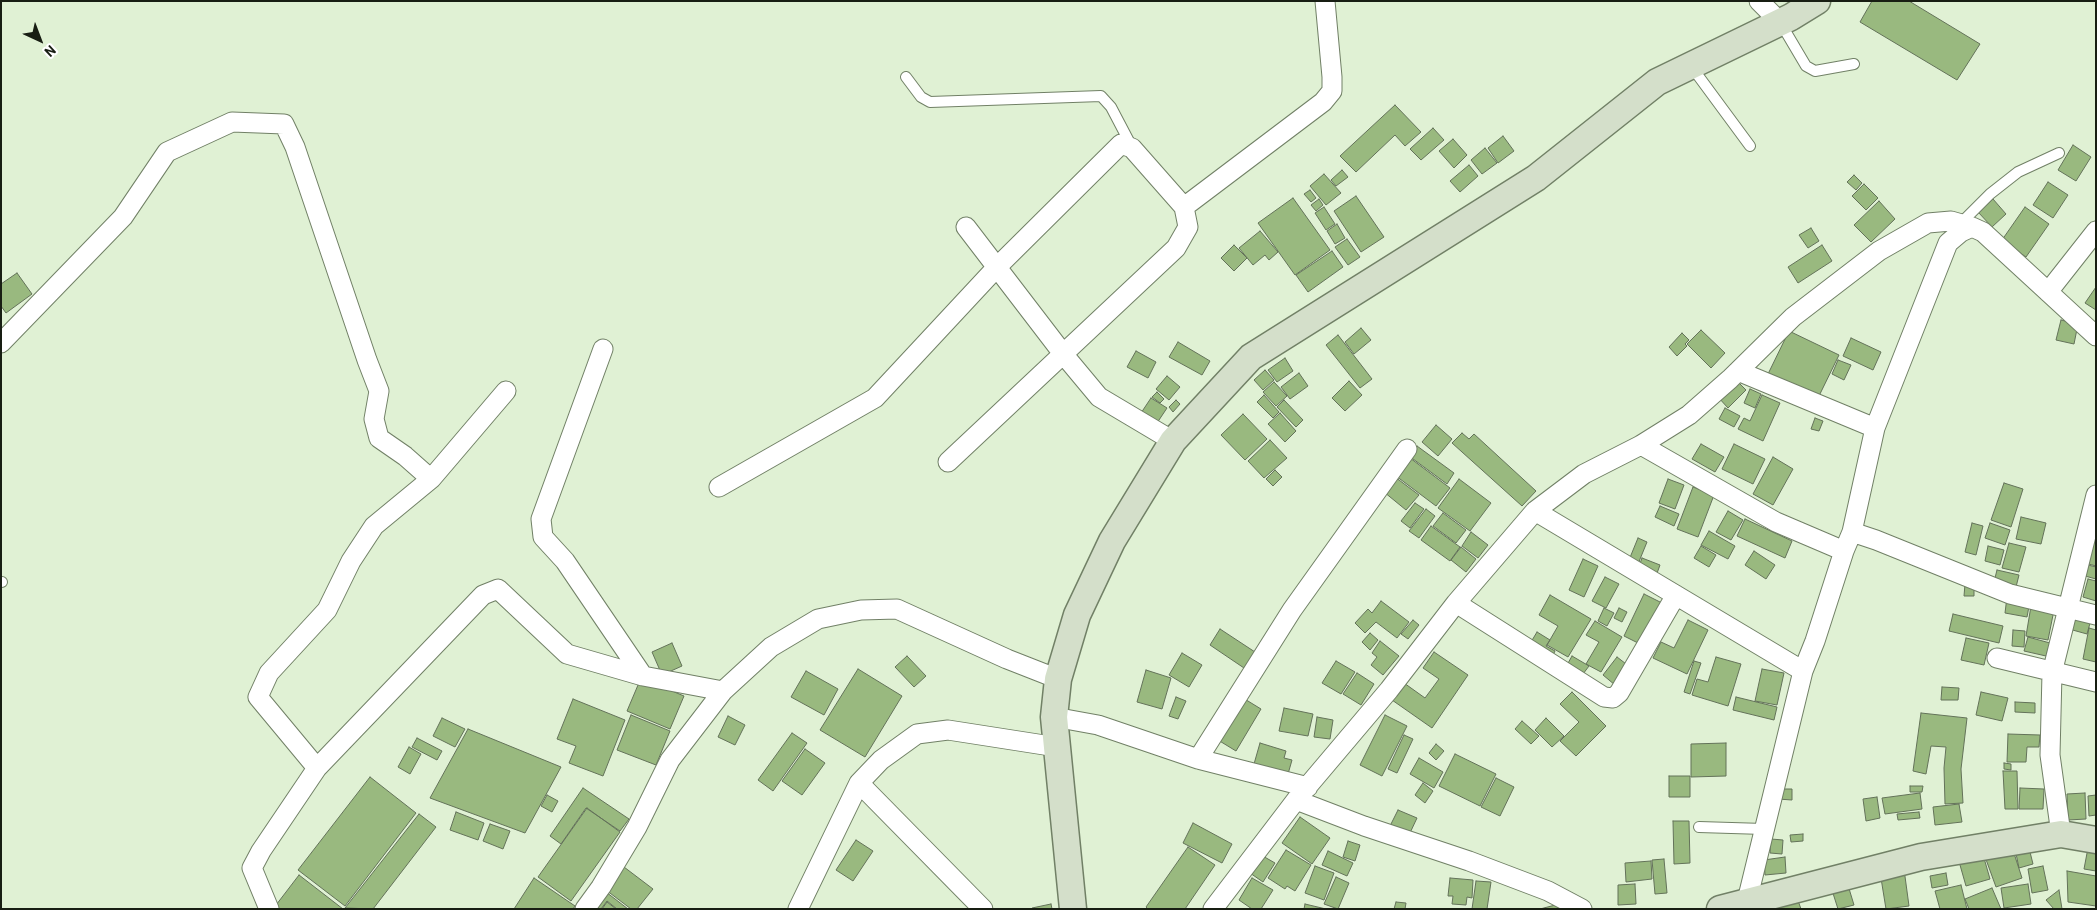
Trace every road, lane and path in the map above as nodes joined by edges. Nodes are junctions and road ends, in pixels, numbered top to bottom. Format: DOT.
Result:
graph roads {
  1 [pos="1325,1"];
  2 [pos="1759,1"];
  3 [pos="1817,1"];
  4 [pos="1780,22"];
  5 [pos="1854,64"];
  6 [pos="1690,66"];
  7 [pos="906,77"];
  8 [pos="1750,146"];
  9 [pos="1132,148"];
  10 [pos="2059,153"];
  11 [pos="1184,207"];
  12 [pos="1967,225"];
  13 [pos="966,227"];
  14 [pos="2096,231"];
  15 [pos="996,267"];
  16 [pos="2048,292"];
  17 [pos="2096,336"];
  18 [pos="1,344"];
  19 [pos="603,349"];
  20 [pos="1064,356"];
  21 [pos="1738,372"];
  22 [pos="506,391"];
  23 [pos="1875,428"];
  24 [pos="1173,441"];
  25 [pos="1641,445"];
  26 [pos="1406,449"];
  27 [pos="948,462"];
  28 [pos="431,479"];
  29 [pos="719,487"];
  30 [pos="2096,495"];
  31 [pos="1535,511"];
  32 [pos="1852,532"];
  33 [pos="1844,551"];
  34 [pos="1676,594"];
  35 [pos="1456,603"];
  36 [pos="2068,608"];
  37 [pos="2096,615"];
  38 [pos="1997,658"];
  39 [pos="1802,671"];
  40 [pos="2052,673"];
  41 [pos="644,676"];
  42 [pos="1058,679"];
  43 [pos="2096,682"];
  44 [pos="723,691"];
  45 [pos="1054,717"];
  46 [pos="1057,747"];
  47 [pos="1198,759"];
  48 [pos="317,768"];
  49 [pos="859,783"];
  50 [pos="1302,794"];
  51 [pos="1698,827"];
  52 [pos="1764,829"];
  53 [pos="2061,834"];
  54 [pos="2096,840"];
  55 [pos="1745,906"];
  56 [pos="269,909"];
  57 [pos="585,909"];
  58 [pos="798,909"];
  59 [pos="983,909"];
  60 [pos="1073,909"];
  61 [pos="1213,909"];
  62 [pos="1582,909"];
  63 [pos="1720,909"];
  1 -- 11 [label="street"];
  2 -- 4 [label="street"];
  3 -- 4 [label="street"];
  4 -- 5 [label="lane"];
  4 -- 6 [label="street"];
  6 -- 8 [label="lane"];
  6 -- 24 [label="street"];
  7 -- 9 [label="lane"];
  9 -- 11 [label="street"];
  9 -- 15 [label="street"];
  10 -- 12 [label="lane"];
  11 -- 20 [label="street"];
  12 -- 16 [label="street"];
  12 -- 21 [label="street"];
  12 -- 23 [label="street"];
  13 -- 15 [label="street"];
  14 -- 16 [label="street"];
  15 -- 20 [label="street"];
  15 -- 29 [label="street"];
  16 -- 17 [label="street"];
  18 -- 28 [label="street"];
  19 -- 41 [label="street"];
  20 -- 24 [label="street"];
  20 -- 27 [label="street"];
  21 -- 23 [label="street"];
  21 -- 25 [label="street"];
  22 -- 28 [label="street"];
  23 -- 32 [label="street"];
  24 -- 42 [label="street"];
  25 -- 31 [label="street"];
  25 -- 33 [label="street"];
  26 -- 47 [label="street"];
  28 -- 48 [label="street"];
  30 -- 36 [label="street"];
  31 -- 34 [label="street"];
  31 -- 35 [label="street"];
  32 -- 33 [label="street"];
  32 -- 36 [label="street"];
  33 -- 39 [label="street"];
  34 -- 35 [label="street"];
  34 -- 39 [label="street"];
  35 -- 50 [label="street"];
  36 -- 37 [label="street"];
  36 -- 40 [label="street"];
  38 -- 40 [label="street"];
  39 -- 52 [label="street"];
  40 -- 43 [label="street"];
  40 -- 53 [label="street"];
  41 -- 44 [label="street"];
  41 -- 48 [label="street"];
  42 -- 44 [label="street"];
  42 -- 45 [label="street"];
  44 -- 57 [label="street"];
  45 -- 46 [label="street"];
  45 -- 47 [label="street"];
  46 -- 49 [label="street"];
  46 -- 60 [label="street"];
  47 -- 50 [label="street"];
  48 -- 56 [label="street"];
  49 -- 58 [label="street"];
  49 -- 59 [label="street"];
  50 -- 61 [label="street"];
  50 -- 62 [label="street"];
  51 -- 52 [label="lane"];
  52 -- 55 [label="street"];
  53 -- 54 [label="street"];
  53 -- 55 [label="street"];
  55 -- 63 [label="street"];
}
